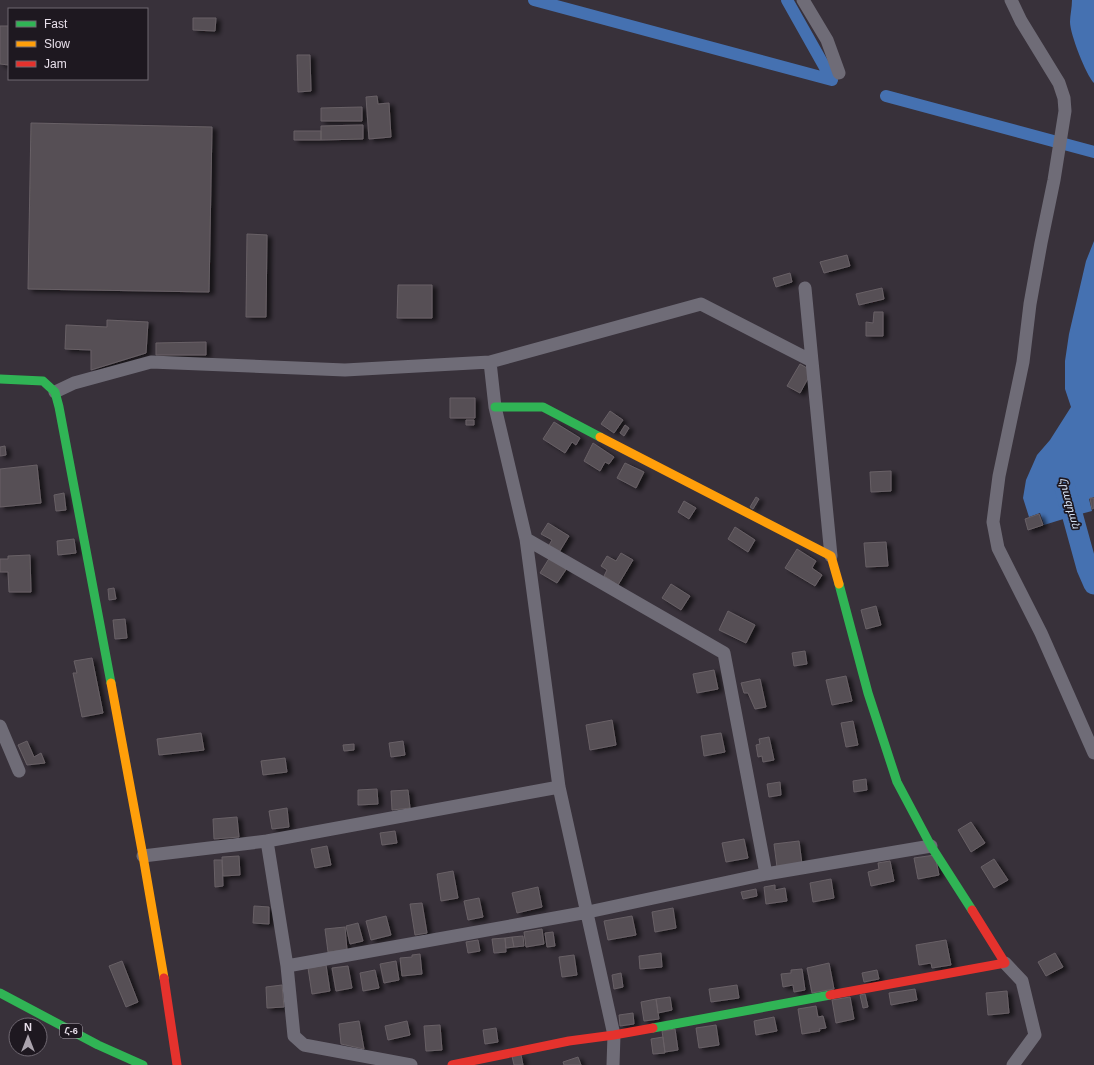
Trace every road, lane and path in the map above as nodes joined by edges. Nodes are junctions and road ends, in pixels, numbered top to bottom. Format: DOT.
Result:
graph roads {
  1 [pos="803,0"];
  2 [pos="1011,0"];
  3 [pos="839,73"];
  4 [pos="805,288"];
  5 [pos="812,361"];
  6 [pos="490,362"];
  7 [pos="0,379"];
  8 [pos="55,392"];
  9 [pos="495,407"];
  10 [pos="526,539"];
  11 [pos="831,556"];
  12 [pos="0,726"];
  13 [pos="1094,753"];
  14 [pos="19,771"];
  15 [pos="559,787"];
  16 [pos="267,841"];
  17 [pos="931,846"];
  18 [pos="143,856"];
  19 [pos="766,874"];
  20 [pos="588,912"];
  21 [pos="1005,963"];
  22 [pos="287,966"];
  23 [pos="0,993"];
  24 [pos="614,1035"];
  25 [pos="143,1065"];
  26 [pos="177,1065"];
  27 [pos="411,1065"];
  28 [pos="452,1065"];
  29 [pos="613,1065"];
  30 [pos="1013,1065"];
  1 -- 3 [label="street"];
  2 -- 13 [label="street"];
  4 -- 5 [label="street"];
  5 -- 6 [label="street"];
  5 -- 11 [label="street"];
  6 -- 8 [label="street"];
  6 -- 9 [label="street"];
  7 -- 8 [label="street"];
  8 -- 18 [label="street"];
  9 -- 10 [label="street"];
  9 -- 11 [label="street"];
  10 -- 15 [label="street"];
  10 -- 19 [label="street"];
  11 -- 17 [label="street"];
  12 -- 14 [label="street"];
  15 -- 16 [label="street"];
  15 -- 20 [label="street"];
  16 -- 18 [label="street"];
  16 -- 22 [label="street"];
  17 -- 19 [label="street"];
  17 -- 21 [label="street"];
  18 -- 26 [label="street"];
  19 -- 20 [label="street"];
  20 -- 22 [label="street"];
  20 -- 24 [label="street"];
  21 -- 24 [label="street"];
  21 -- 30 [label="street"];
  22 -- 27 [label="street"];
  23 -- 25 [label="street, Հ-6"];
  24 -- 28 [label="street"];
  24 -- 29 [label="street"];
}
